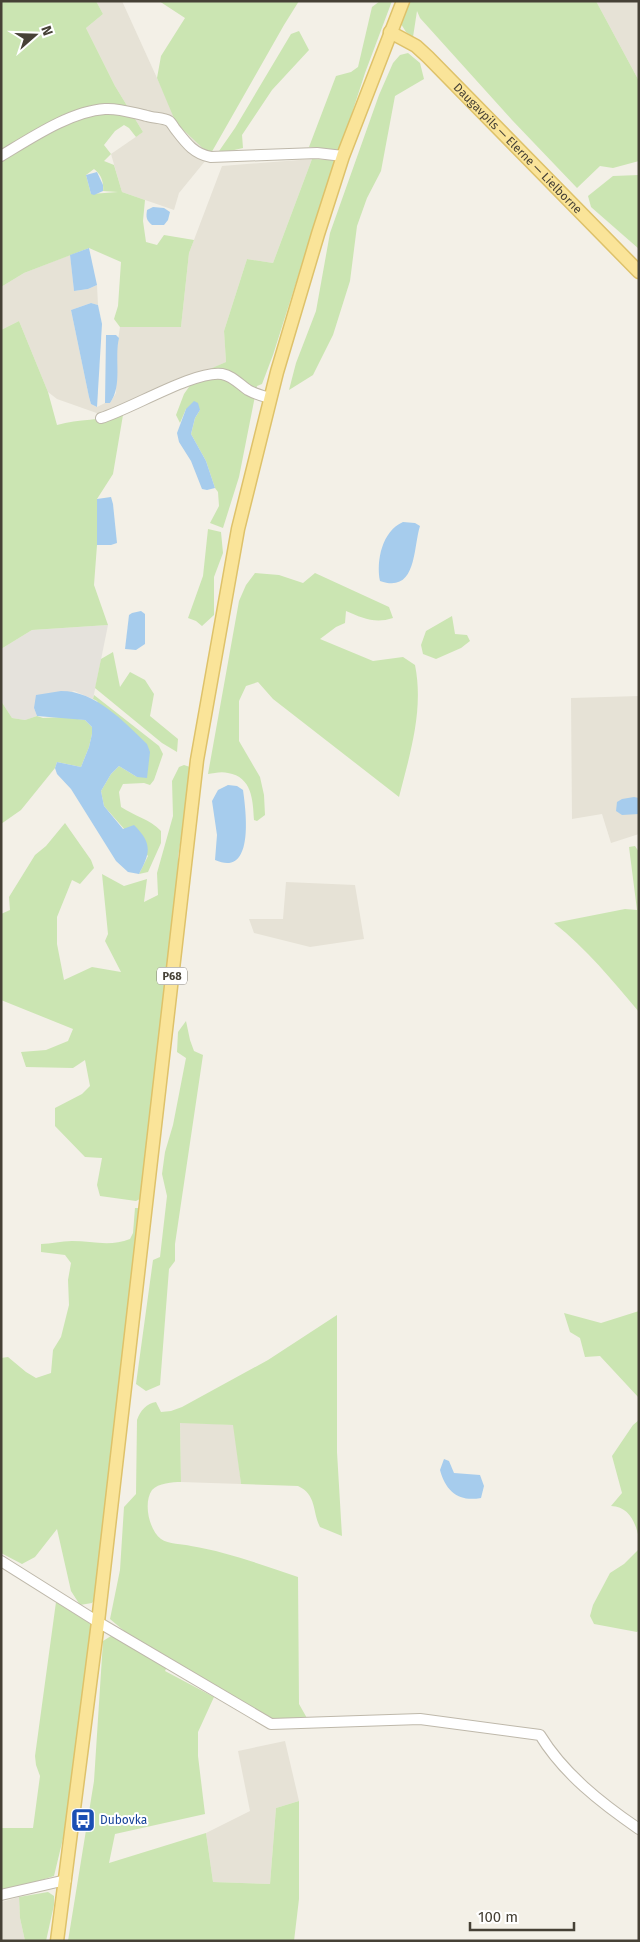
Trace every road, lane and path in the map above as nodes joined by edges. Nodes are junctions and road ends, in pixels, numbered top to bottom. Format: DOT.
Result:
graph roads {
  1 [pos="402,1"];
  2 [pos="390,32"];
  3 [pos="1,156"];
  4 [pos="344,156"];
  5 [pos="639,272"];
  6 [pos="270,398"];
  7 [pos="101,418"];
  8 [pos="1,1561"];
  9 [pos="98,1622"];
  10 [pos="639,1829"];
  11 [pos="66,1880"];
  12 [pos="1,1895"];
  13 [pos="57,1941"];
  1 -- 2 [label="main road, P68"];
  2 -- 4 [label="main road, P68"];
  2 -- 5 [label="main road, Daugavpils — Elerne — Lielborne"];
  3 -- 4 [label="street"];
  4 -- 6 [label="main road, P68"];
  6 -- 7 [label="street"];
  6 -- 9 [label="main road, P68"];
  8 -- 9 [label="street"];
  9 -- 10 [label="street"];
  9 -- 11 [label="main road, P68"];
  11 -- 12 [label="street"];
  11 -- 13 [label="main road, P68"];
}
